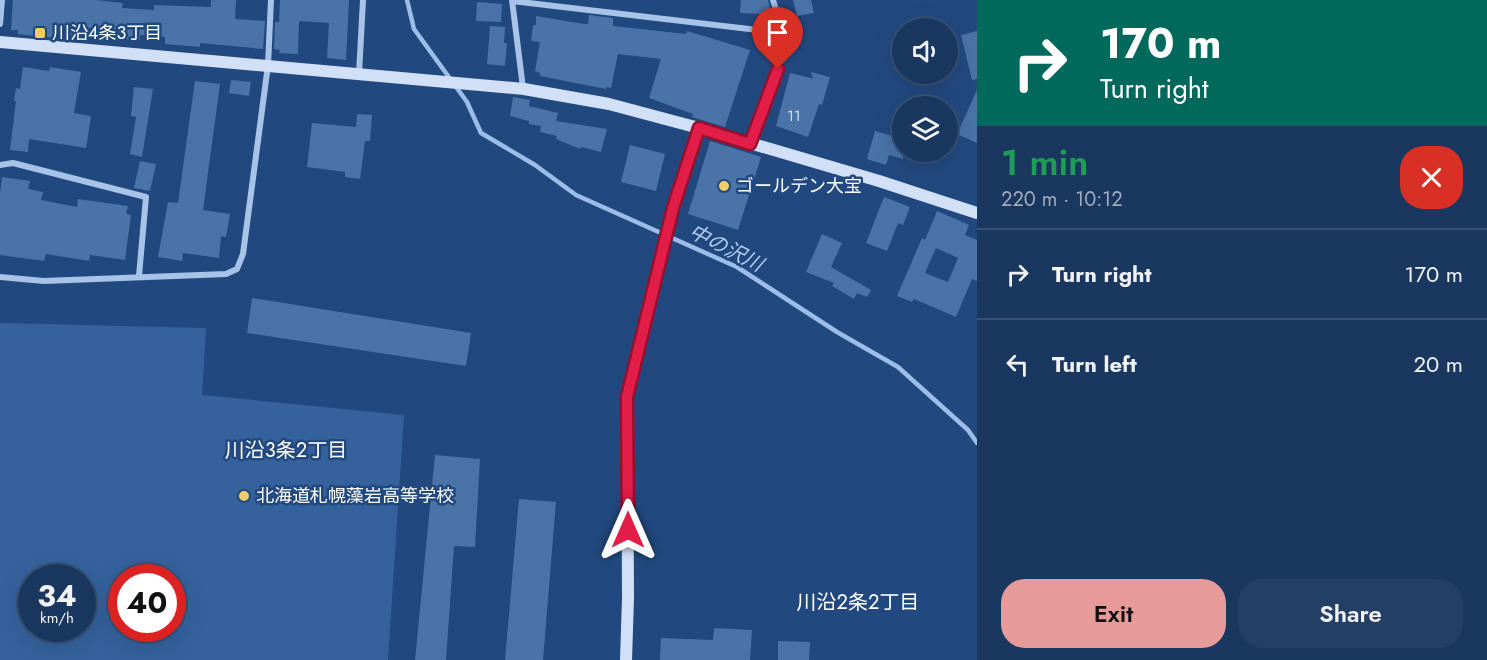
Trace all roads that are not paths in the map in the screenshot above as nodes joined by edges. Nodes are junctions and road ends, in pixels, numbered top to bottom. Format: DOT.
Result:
graph roads {
  1 [pos="2,0"];
  2 [pos="271,0"];
  3 [pos="363,0"];
  4 [pos="512,0"];
  5 [pos="773,0"];
  6 [pos="0,24"];
  7 [pos="783,33"];
  8 [pos="0,42"];
  9 [pos="268,65"];
  10 [pos="359,75"];
  11 [pos="524,89"];
  12 [pos="699,128"];
  13 [pos="750,144"];
  14 [pos="0,165"];
  15 [pos="977,213"];
  16 [pos="139,276"];
  17 [pos="0,278"];
  18 [pos="626,660"];
  1 -- 6 [label="street"];
  2 -- 9 [label="street"];
  3 -- 10 [label="street"];
  4 -- 7 [label="street"];
  4 -- 11 [label="street"];
  5 -- 7 [label="street"];
  7 -- 13 [label="street"];
  8 -- 9 [label="street"];
  9 -- 10 [label="street"];
  9 -- 16 [label="street"];
  10 -- 11 [label="street"];
  11 -- 12 [label="street"];
  12 -- 13 [label="street"];
  12 -- 18 [label="street"];
  13 -- 15 [label="street"];
  14 -- 16 [label="street"];
  16 -- 17 [label="street"];
}
